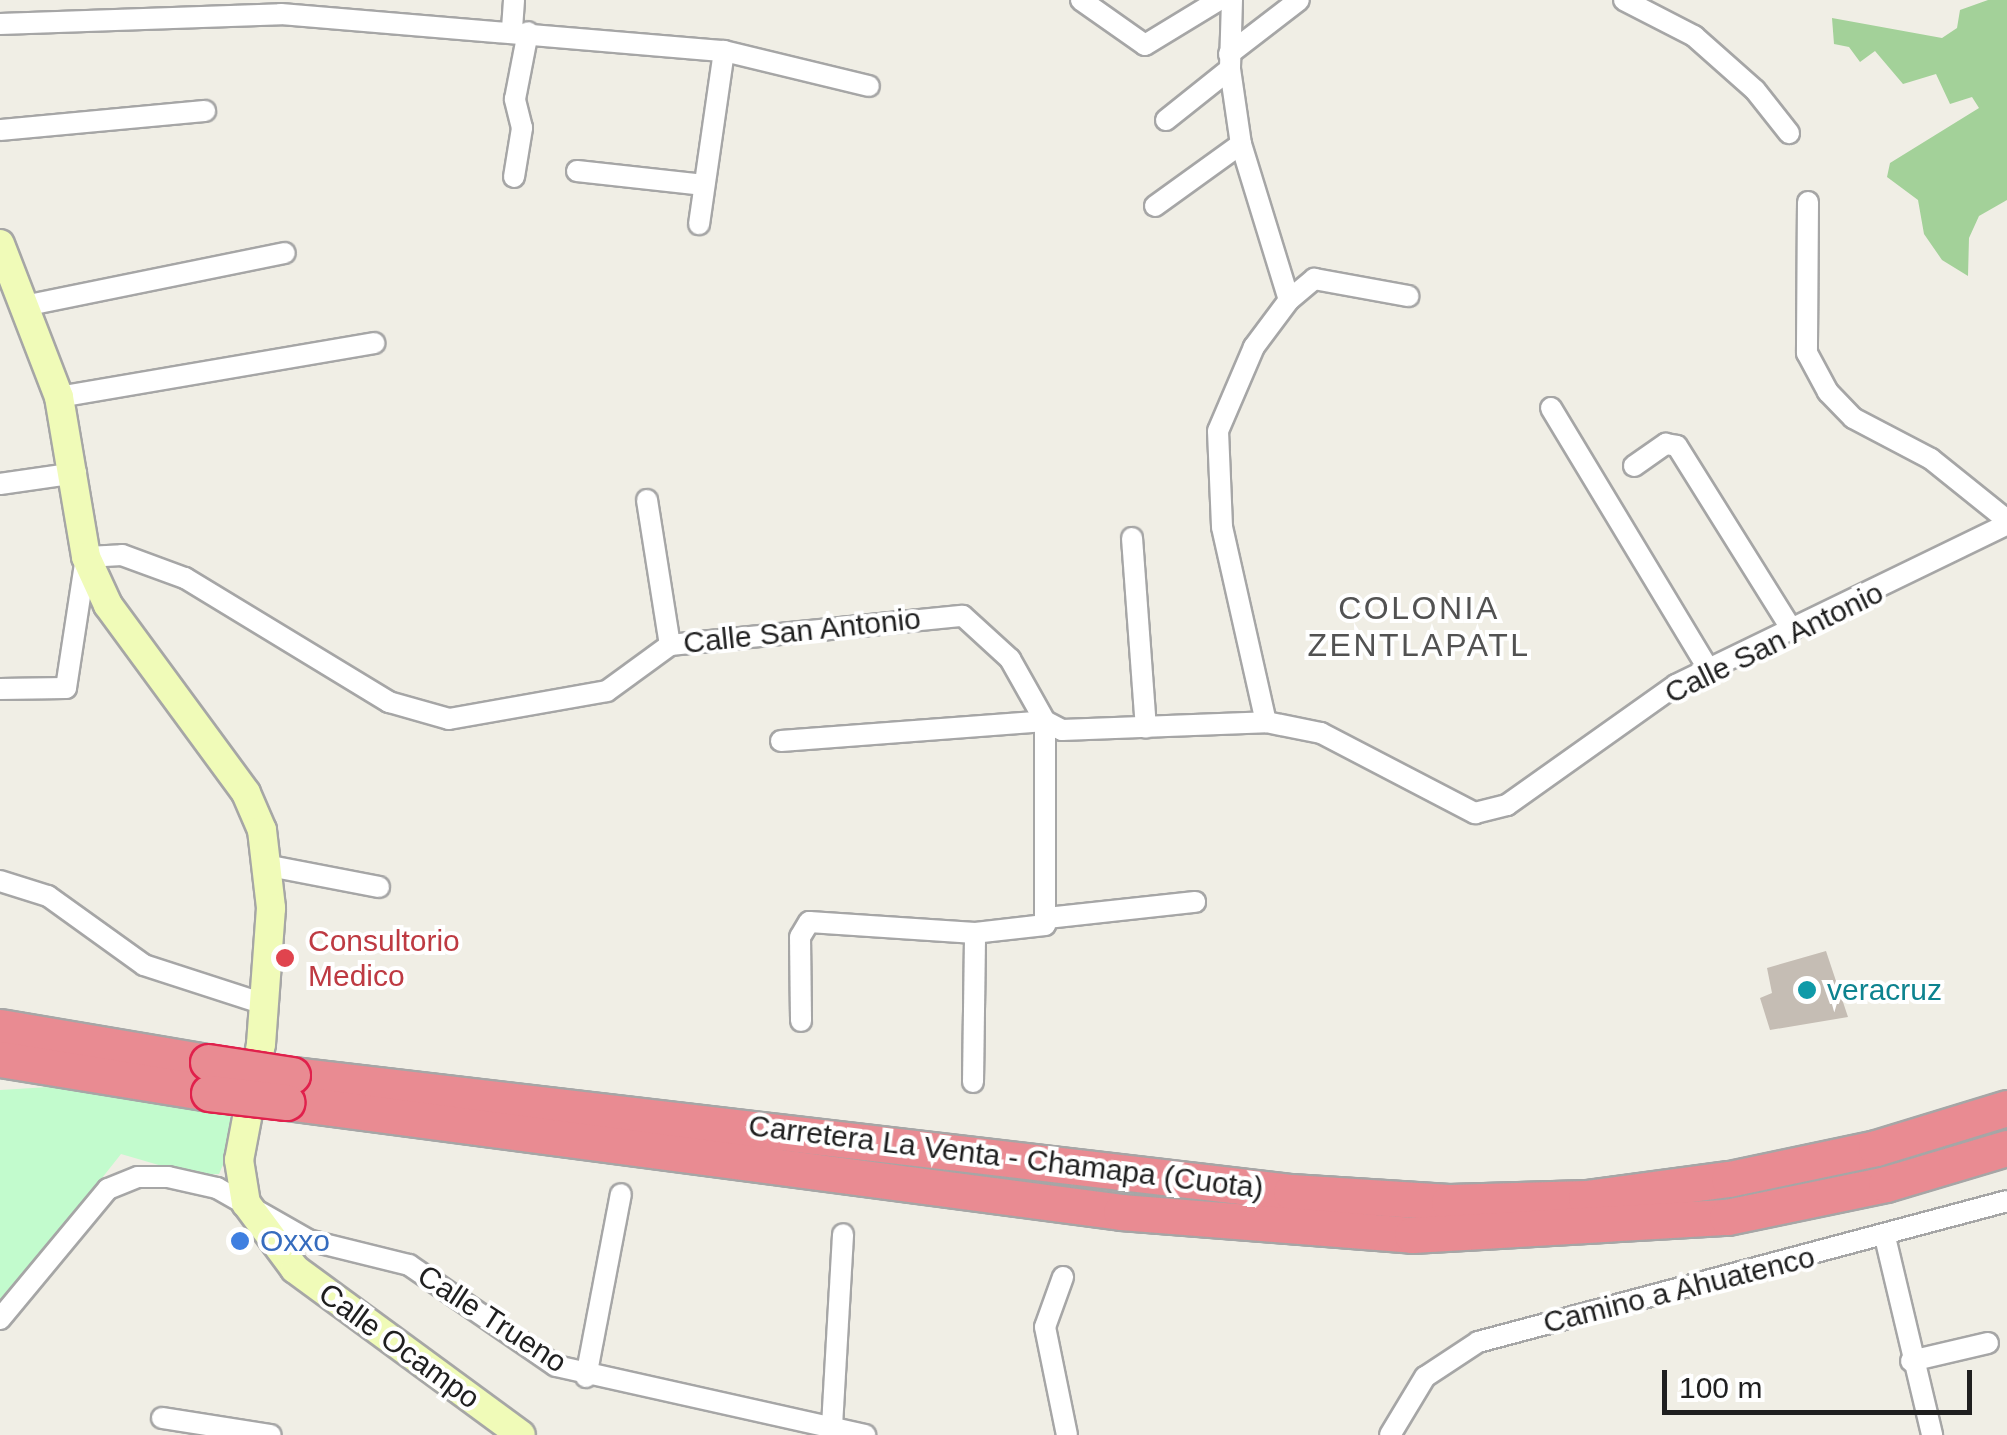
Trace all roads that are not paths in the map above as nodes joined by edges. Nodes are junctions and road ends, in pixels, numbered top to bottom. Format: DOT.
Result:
graph roads {
  1 [pos="514,0"];
  2 [pos="1081,0"];
  3 [pos="1219,0"];
  4 [pos="1232,0"];
  5 [pos="1299,0"];
  6 [pos="1624,0"];
  7 [pos="0,24"];
  8 [pos="520,30"];
  9 [pos="724,61"];
  10 [pos="1230,62"];
  11 [pos="869,86"];
  12 [pos="205,112"];
  13 [pos="1166,120"];
  14 [pos="0,130"];
  15 [pos="1788,134"];
  16 [pos="1241,144"];
  17 [pos="577,171"];
  18 [pos="514,176"];
  19 [pos="704,185"];
  20 [pos="1808,202"];
  21 [pos="1154,206"];
  22 [pos="699,224"];
  23 [pos="0,244"];
  24 [pos="284,253"];
  25 [pos="1408,296"];
  26 [pos="1289,300"];
  27 [pos="24,306"];
  28 [pos="374,343"];
  29 [pos="59,397"];
  30 [pos="1551,408"];
  31 [pos="1634,466"];
  32 [pos="76,473"];
  33 [pos="0,484"];
  34 [pos="646,500"];
  35 [pos="2007,522"];
  36 [pos="1132,538"];
  37 [pos="86,556"];
  38 [pos="1792,630"];
  39 [pos="670,645"];
  40 [pos="1708,668"];
  41 [pos="0,689"];
  42 [pos="1045,721"];
  43 [pos="1266,722"];
  44 [pos="1146,727"];
  45 [pos="780,741"];
  46 [pos="270,866"];
  47 [pos="0,880"];
  48 [pos="379,887"];
  49 [pos="1194,902"];
  50 [pos="1047,918"];
  51 [pos="975,933"];
  52 [pos="264,1004"];
  53 [pos="802,1021"];
  54 [pos="0,1027"];
  55 [pos="0,1058"];
  56 [pos="118,1078"];
  57 [pos="208,1078"];
  58 [pos="972,1082"];
  59 [pos="0,1084"];
  60 [pos="289,1088"];
  61 [pos="2007,1108"];
  62 [pos="2007,1148"];
  63 [pos="621,1194"];
  64 [pos="2007,1201"];
  65 [pos="246,1203"];
  66 [pos="843,1234"];
  67 [pos="1885,1237"];
  68 [pos="1063,1277"];
  69 [pos="0,1318"];
  70 [pos="1988,1343"];
  71 [pos="1911,1361"];
  72 [pos="586,1377"];
  73 [pos="162,1418"];
  74 [pos="832,1426"];
  75 [pos="272,1435"];
  76 [pos="521,1435"];
  77 [pos="865,1435"];
  78 [pos="1067,1435"];
  79 [pos="1390,1435"];
  80 [pos="1932,1435"];
  1 -- 8 [label="street"];
  2 -- 3 [label="street"];
  4 -- 10 [label="street"];
  5 -- 10 [label="street"];
  6 -- 15 [label="street"];
  7 -- 8 [label="street"];
  8 -- 9 [label="street"];
  8 -- 18 [label="street"];
  9 -- 11 [label="street"];
  9 -- 19 [label="street"];
  10 -- 13 [label="street"];
  10 -- 16 [label="street"];
  12 -- 14 [label="street"];
  16 -- 21 [label="street"];
  16 -- 26 [label="street"];
  17 -- 19 [label="street"];
  19 -- 22 [label="street"];
  20 -- 35 [label="street"];
  23 -- 27 [label="main road"];
  24 -- 27 [label="street"];
  25 -- 26 [label="street"];
  26 -- 43 [label="street"];
  27 -- 29 [label="main road"];
  28 -- 29 [label="street"];
  29 -- 32 [label="main road"];
  30 -- 40 [label="street"];
  31 -- 38 [label="street"];
  32 -- 33 [label="street"];
  32 -- 37 [label="main road"];
  34 -- 39 [label="street"];
  35 -- 38 [label="street, Calle San Antonio"];
  36 -- 44 [label="street"];
  37 -- 39 [label="street, Calle San Antonio"];
  37 -- 41 [label="street"];
  37 -- 46 [label="main road"];
  38 -- 40 [label="street, Calle San Antonio"];
  39 -- 42 [label="street, Calle San Antonio"];
  40 -- 43 [label="street, Calle San Antonio"];
  42 -- 44 [label="street, Calle San Antonio"];
  42 -- 45 [label="street"];
  42 -- 50 [label="street, Calle San Antonio"];
  43 -- 44 [label="street, Calle San Antonio"];
  46 -- 48 [label="street"];
  46 -- 52 [label="main road"];
  47 -- 52 [label="street"];
  49 -- 50 [label="street"];
  50 -- 51 [label="street"];
  51 -- 53 [label="street"];
  51 -- 58 [label="street"];
  52 -- 65 [label="main road"];
  54 -- 57 [label="highway, Carretera La Venta - Chamapa (Cuota)"];
  55 -- 56 [label="highway, Carretera La Venta - Chamapa (Cuota)"];
  56 -- 57 [label="highway, Carretera La Venta - Chamapa (Cuota)"];
  56 -- 59 [label="highway"];
  57 -- 60 [label="highway, Carretera La Venta - Chamapa (Cuota), bridge"];
  60 -- 61 [label="highway, Carretera La Venta - Chamapa (Cuota)"];
  60 -- 62 [label="highway, Carretera La Venta - Chamapa (Cuota)"];
  63 -- 72 [label="street"];
  64 -- 67 [label="street, Camino a Ahuatenco"];
  65 -- 69 [label="street, Calle Trueno"];
  65 -- 72 [label="street, Calle Trueno"];
  65 -- 76 [label="main road, Calle Ocampo"];
  66 -- 74 [label="street"];
  67 -- 71 [label="street"];
  67 -- 79 [label="street, Camino a Ahuatenco"];
  68 -- 78 [label="street"];
  70 -- 71 [label="street"];
  71 -- 80 [label="street"];
  72 -- 74 [label="street, Calle Trueno"];
  73 -- 75 [label="street"];
  74 -- 77 [label="street, Calle Trueno"];
}
